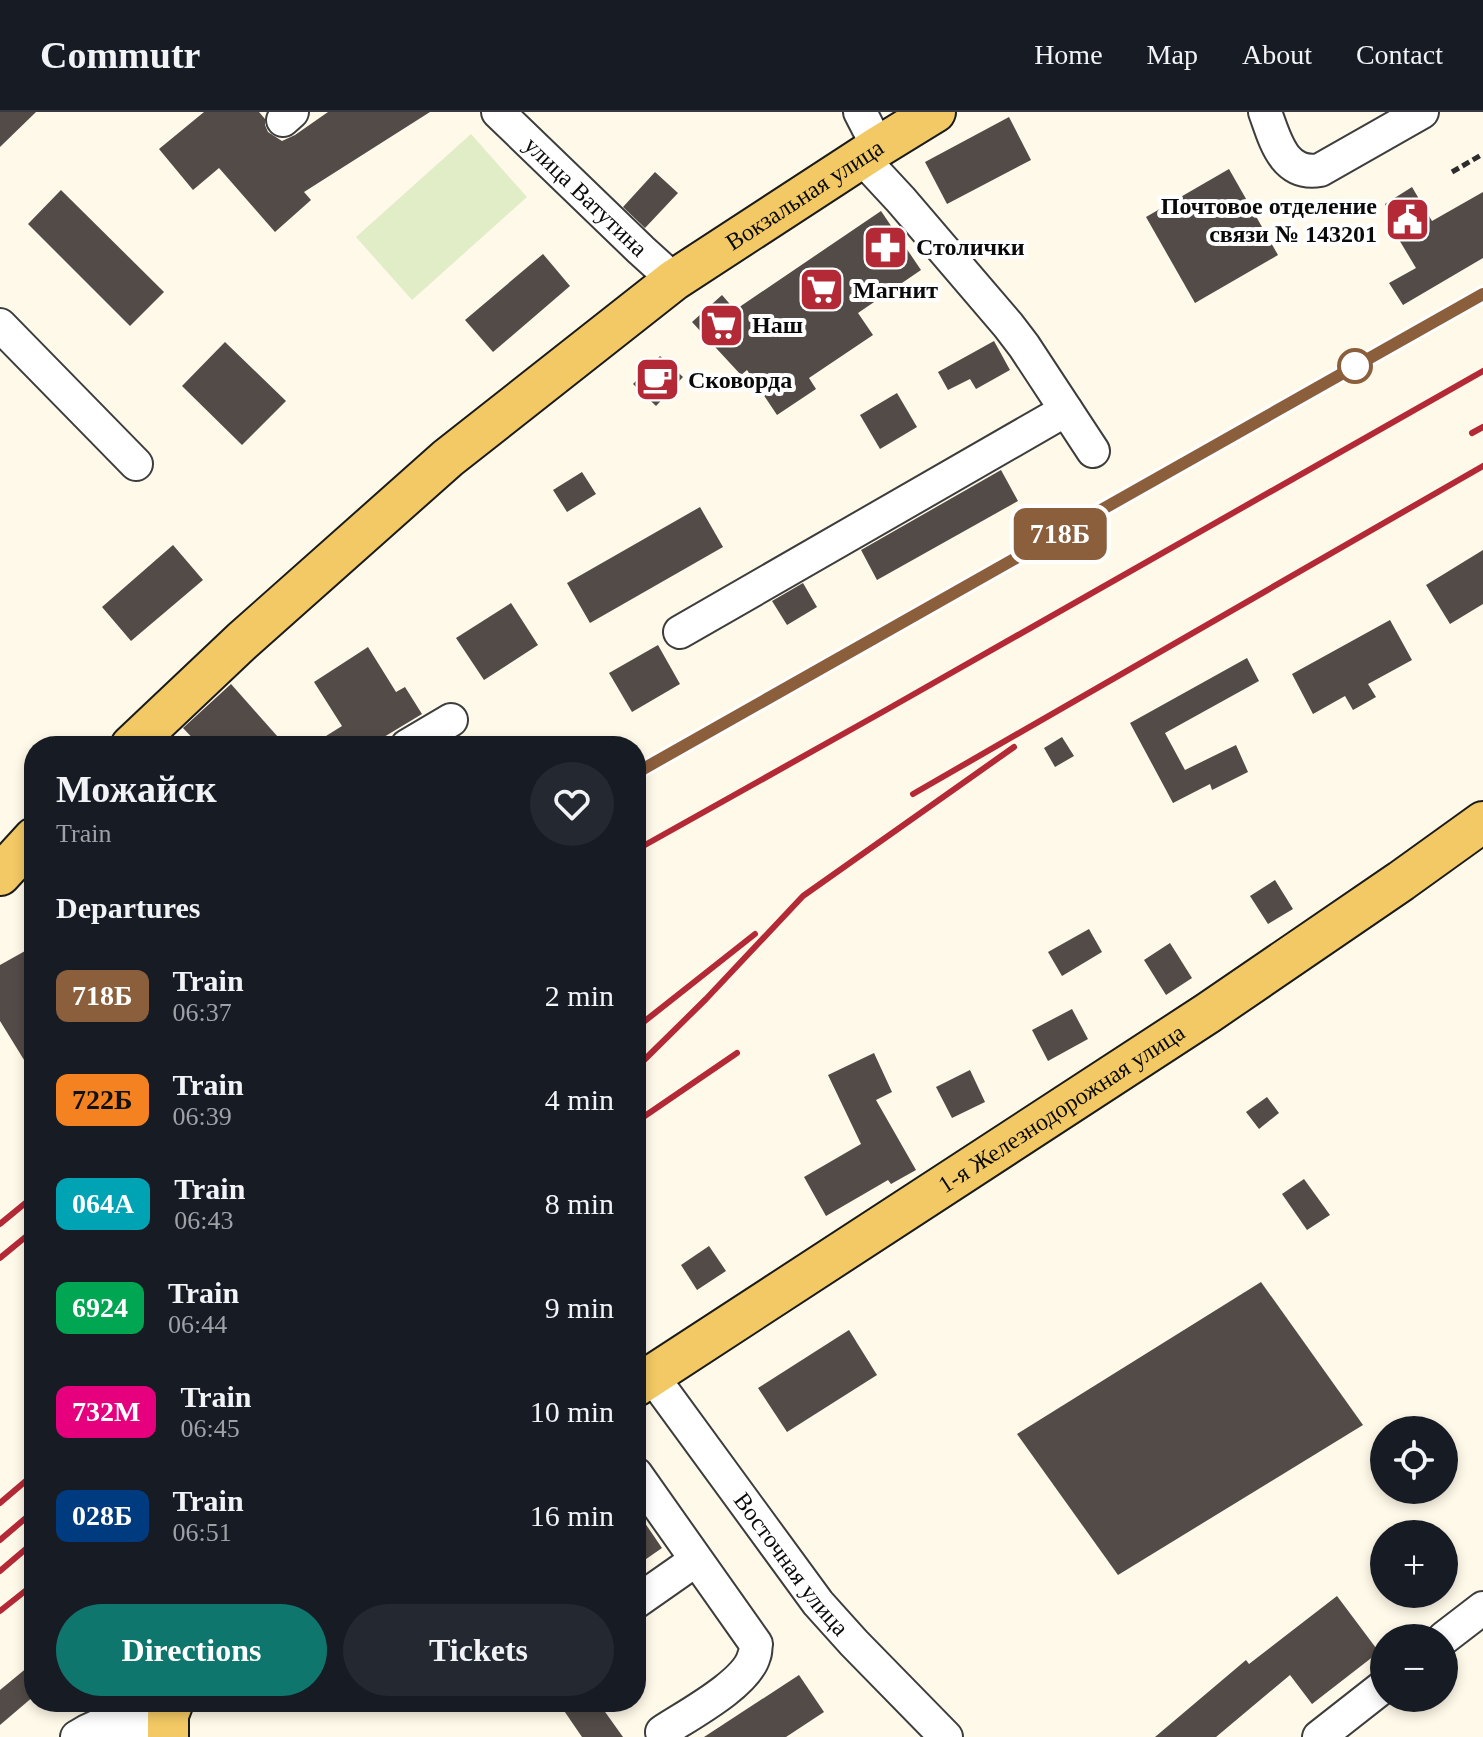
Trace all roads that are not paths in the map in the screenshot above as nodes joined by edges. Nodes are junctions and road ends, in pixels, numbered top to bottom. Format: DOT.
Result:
graph roads {
  1 [pos="498,112"];
  2 [pos="860,112"];
  3 [pos="935,112"];
  4 [pos="1265,112"];
  5 [pos="1422,112"];
  6 [pos="870,152"];
  7 [pos="674,280"];
  8 [pos="0,325"];
  9 [pos="1066,410"];
  10 [pos="1093,451"];
  11 [pos="136,464"];
  12 [pos="680,632"];
  13 [pos="451,720"];
  14 [pos="142,736"];
  15 [pos="424,736"];
  16 [pos="1483,822"];
  17 [pos="24,849"];
  18 [pos="0,875"];
  19 [pos="646,1380"];
  20 [pos="646,1384"];
  21 [pos="646,1488"];
  22 [pos="696,1560"];
  23 [pos="646,1595"];
  24 [pos="1483,1608"];
  25 [pos="1458,1627"];
  26 [pos="1370,1697"];
  27 [pos="169,1721"];
  28 [pos="662,1732"];
  29 [pos="77,1737"];
  30 [pos="946,1737"];
  31 [pos="1319,1737"];
  1 -- 7 [label="street, улица Ватутина"];
  2 -- 6 [label="street"];
  3 -- 6 [label="main road, Вокзальная улица"];
  4 -- 5 [label="street"];
  6 -- 7 [label="main road, Вокзальная улица"];
  6 -- 9 [label="street"];
  7 -- 14 [label="main road, Вокзальная улица"];
  8 -- 11 [label="street"];
  9 -- 10 [label="street"];
  9 -- 12 [label="street"];
  13 -- 15 [label="street"];
  16 -- 19 [label="main road, 1-я Железнодорожная улица"];
  17 -- 18 [label="main road"];
  20 -- 30 [label="street, Восточная улица"];
  21 -- 22 [label="street"];
  22 -- 23 [label="street"];
  22 -- 28 [label="street"];
  24 -- 25 [label="street"];
  26 -- 31 [label="street"];
  27 -- 29 [label="street"];
}
